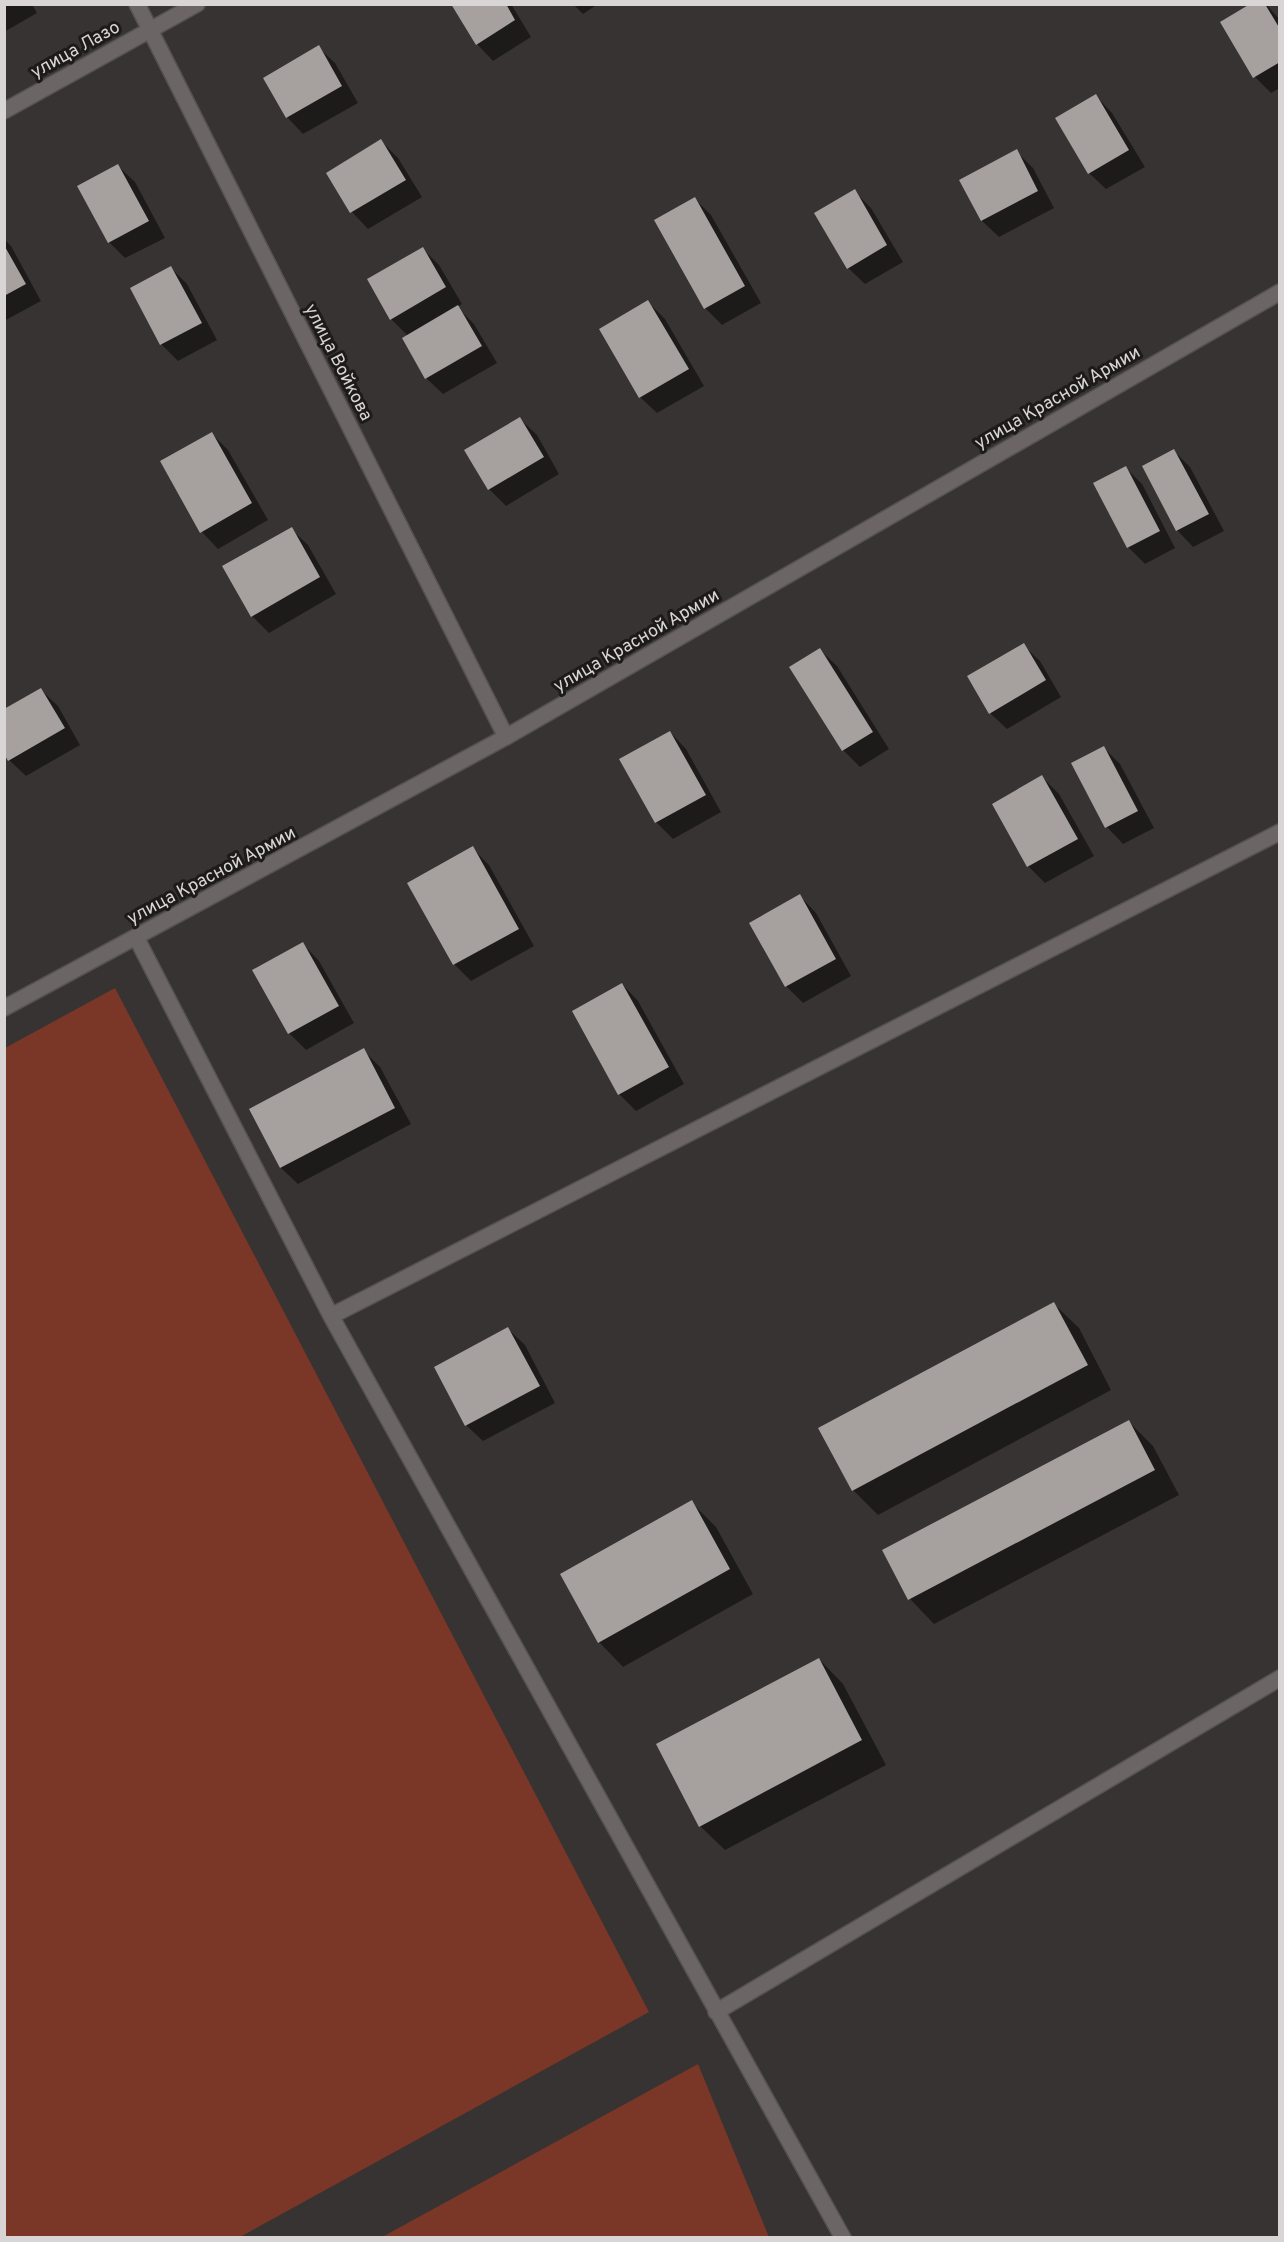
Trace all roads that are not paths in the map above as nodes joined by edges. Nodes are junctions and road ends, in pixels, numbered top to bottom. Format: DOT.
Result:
graph roads {
  1 [pos="137,4"];
  2 [pos="197,4"];
  3 [pos="150,29"];
  4 [pos="4,111"];
  5 [pos="1280,292"];
  6 [pos="506,737"];
  7 [pos="1280,832"];
  8 [pos="136,938"];
  9 [pos="4,1008"];
  10 [pos="331,1316"];
  11 [pos="1280,1678"];
  12 [pos="716,2012"];
  13 [pos="843,2238"];
  1 -- 3 [label="street, улица Войкова"];
  2 -- 3 [label="street, улица Лазо"];
  3 -- 4 [label="street, улица Лазо"];
  3 -- 6 [label="street, улица Войкова"];
  5 -- 6 [label="street, улица Красной Армии"];
  6 -- 8 [label="street, улица Красной Армии"];
  7 -- 10 [label="street"];
  8 -- 9 [label="street, улица Красной Армии"];
  8 -- 10 [label="street"];
  10 -- 12 [label="street"];
  11 -- 12 [label="street"];
  12 -- 13 [label="street"];
}
